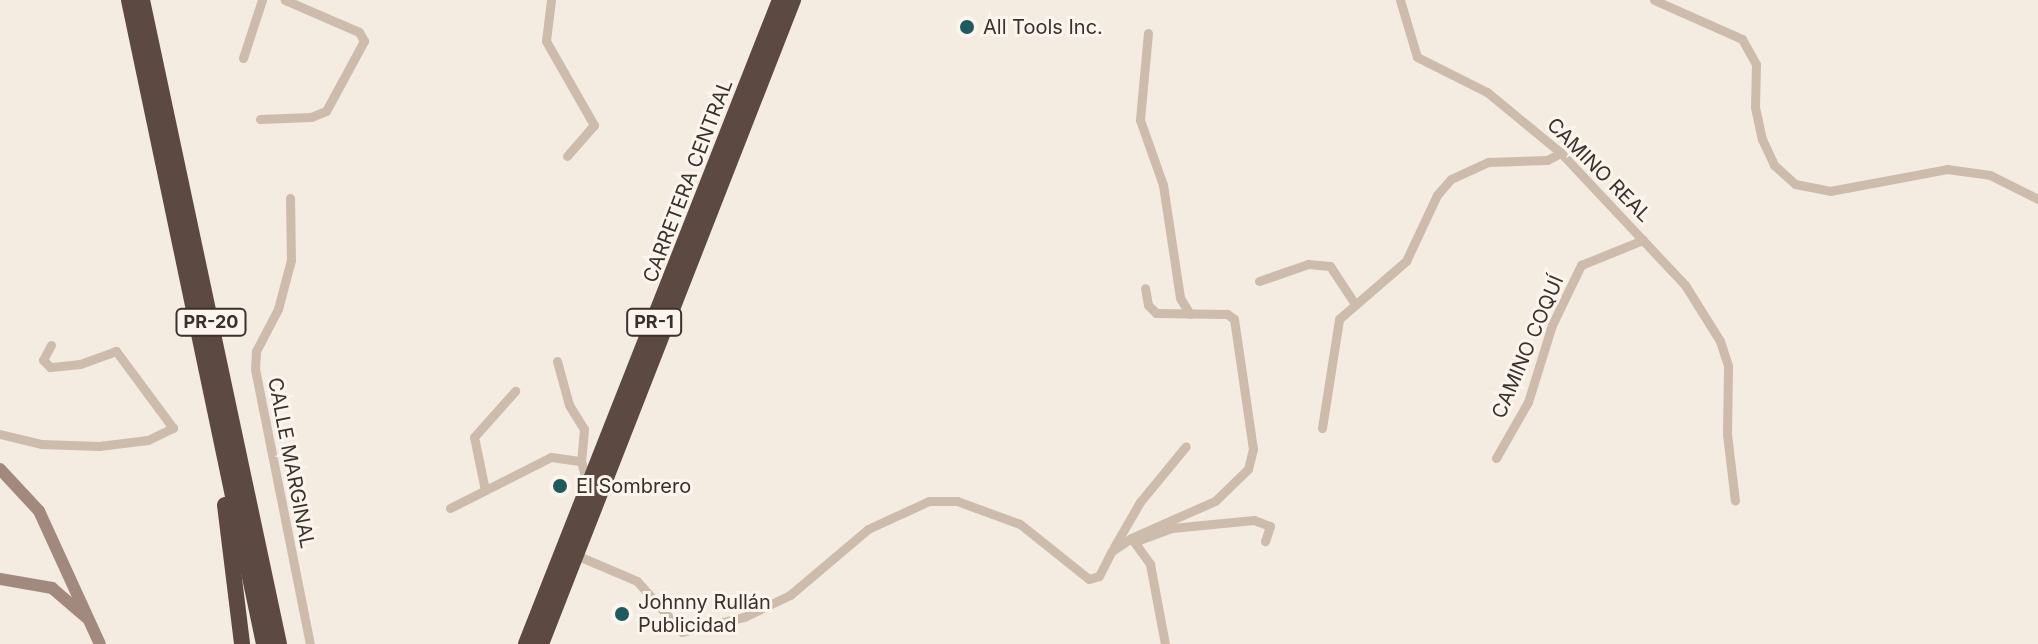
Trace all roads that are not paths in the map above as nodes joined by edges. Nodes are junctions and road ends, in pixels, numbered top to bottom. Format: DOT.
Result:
graph roads {
  1 [pos="129,0"];
  2 [pos="142,0"];
  3 [pos="262,0"];
  4 [pos="285,0"];
  5 [pos="551,0"];
  6 [pos="780,0"];
  7 [pos="793,0"];
  8 [pos="1400,0"];
  9 [pos="1654,0"];
  10 [pos="1148,33"];
  11 [pos="243,58"];
  12 [pos="260,119"];
  13 [pos="1561,153"];
  14 [pos="567,156"];
  15 [pos="290,198"];
  16 [pos="2038,199"];
  17 [pos="1643,240"];
  18 [pos="1259,281"];
  19 [pos="1145,288"];
  20 [pos="1355,304"];
  21 [pos="1190,314"];
  22 [pos="51,345"];
  23 [pos="557,361"];
  24 [pos="203,365"];
  25 [pos="515,391"];
  26 [pos="1322,428"];
  27 [pos="0,434"];
  28 [pos="1186,446"];
  29 [pos="1496,458"];
  30 [pos="581,461"];
  31 [pos="0,469"];
  32 [pos="485,490"];
  33 [pos="589,490"];
  34 [pos="1735,501"];
  35 [pos="450,508"];
  36 [pos="1133,540"];
  37 [pos="1265,541"];
  38 [pos="1112,551"];
  39 [pos="576,555"];
  40 [pos="68,570"];
  41 [pos="0,579"];
  42 [pos="34,582"];
  43 [pos="89,620"];
  44 [pos="100,644"];
  45 [pos="242,644"];
  46 [pos="264,644"];
  47 [pos="279,644"];
  48 [pos="310,644"];
  49 [pos="526,644"];
  50 [pos="541,644"];
  51 [pos="1165,644"];
  1 -- 24 [label="highway, PR-20"];
  2 -- 47 [label="highway, PR-20"];
  3 -- 11 [label="street"];
  4 -- 12 [label="street"];
  5 -- 14 [label="street"];
  6 -- 33 [label="highway, CARRETERA CENTRAL / PR-1"];
  7 -- 39 [label="highway, CARRETERA CENTRAL / PR-1"];
  8 -- 13 [label="street, CAMINO REAL"];
  9 -- 16 [label="street"];
  10 -- 21 [label="street"];
  13 -- 17 [label="street, CAMINO REAL"];
  13 -- 20 [label="street"];
  15 -- 48 [label="street, CALLE MARGINAL"];
  17 -- 29 [label="street, CAMINO COQUÍ"];
  17 -- 34 [label="street, CAMINO REAL"];
  18 -- 20 [label="street"];
  19 -- 21 [label="street"];
  20 -- 26 [label="street"];
  21 -- 36 [label="street"];
  22 -- 27 [label="street"];
  23 -- 30 [label="street"];
  24 -- 45 [label="highway"];
  24 -- 46 [label="highway, PR-20"];
  25 -- 32 [label="street"];
  28 -- 38 [label="street"];
  30 -- 32 [label="street"];
  30 -- 33 [label="street"];
  31 -- 40 [label="street"];
  32 -- 35 [label="street"];
  33 -- 49 [label="highway, CARRETERA CENTRAL / PR-1"];
  36 -- 37 [label="street"];
  36 -- 38 [label="street"];
  36 -- 51 [label="street"];
  38 -- 39 [label="street"];
  39 -- 50 [label="highway, CARRETERA CENTRAL / PR-1"];
  40 -- 42 [label="street"];
  40 -- 43 [label="street"];
  41 -- 42 [label="street"];
  42 -- 43 [label="street"];
  43 -- 44 [label="street"];
}
